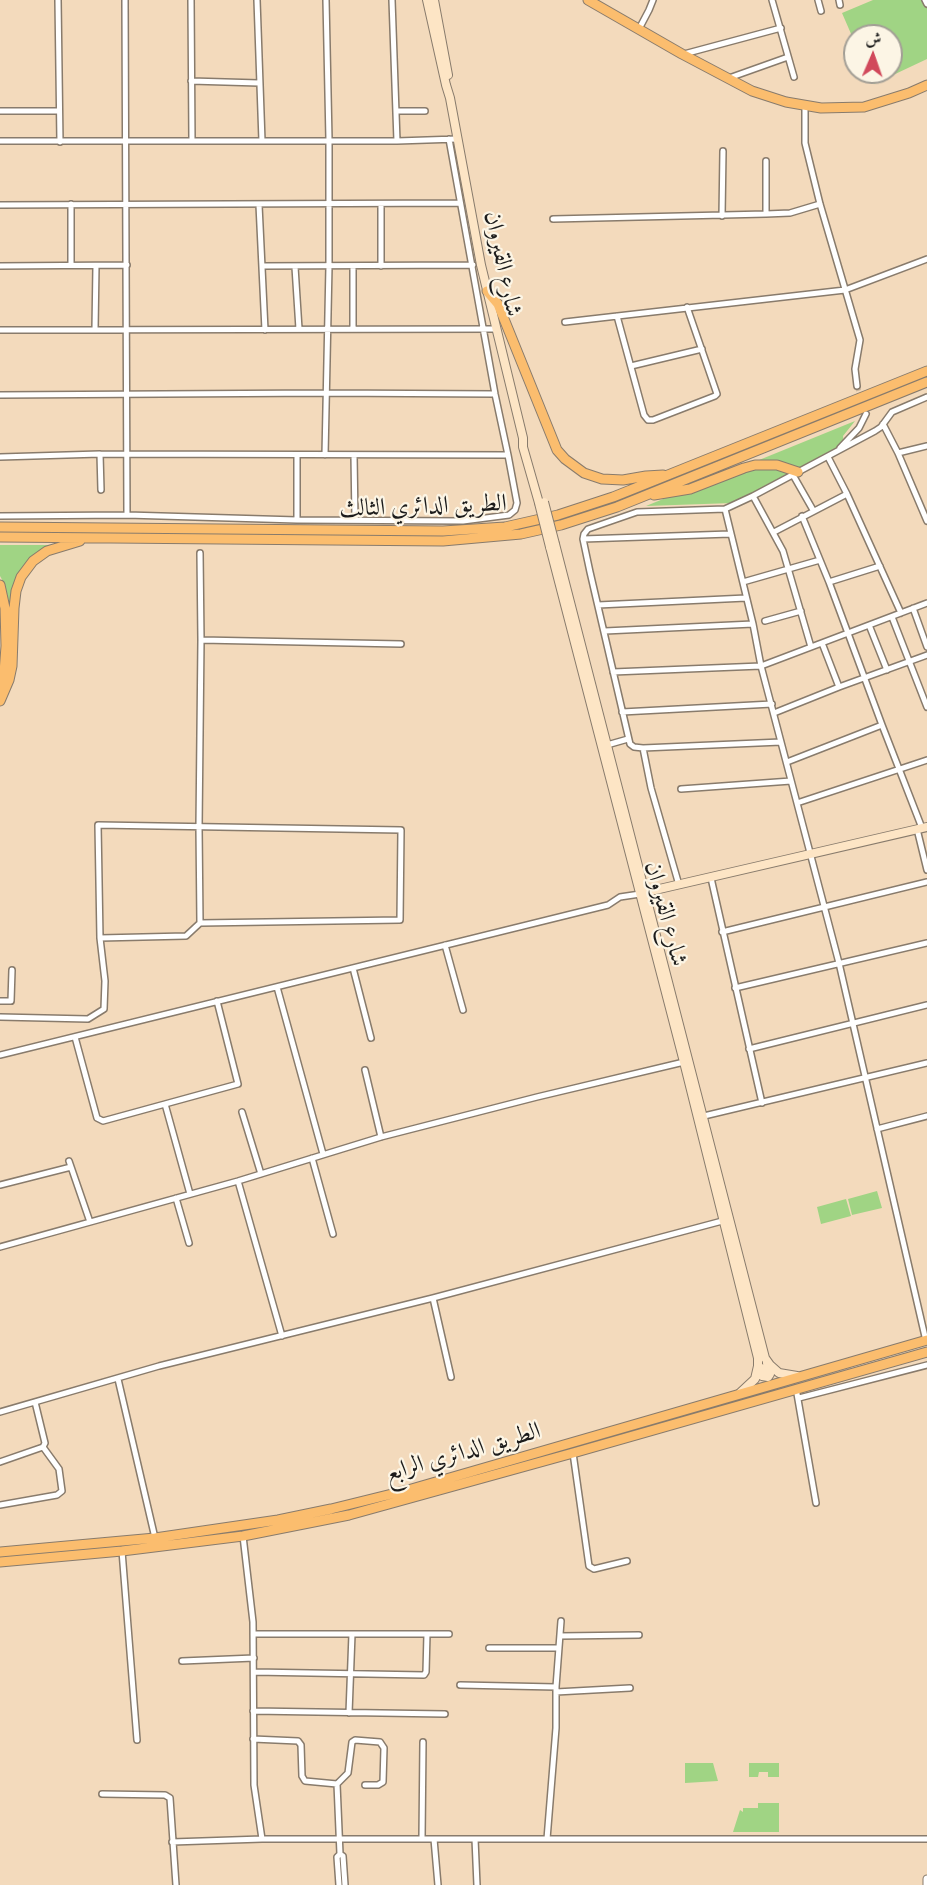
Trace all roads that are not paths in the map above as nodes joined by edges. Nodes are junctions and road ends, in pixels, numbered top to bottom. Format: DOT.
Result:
graph roads {
  1 [pos="58,0"];
  2 [pos="124,0"];
  3 [pos="191,0"];
  4 [pos="257,0"];
  5 [pos="326,0"];
  6 [pos="392,0"];
  7 [pos="427,0"];
  8 [pos="434,0"];
  9 [pos="588,0"];
  10 [pos="652,0"];
  11 [pos="772,0"];
  12 [pos="818,0"];
  13 [pos="821,11"];
  14 [pos="781,28"];
  15 [pos="639,29"];
  16 [pos="682,54"];
  17 [pos="788,57"];
  18 [pos="794,77"];
  19 [pos="728,78"];
  20 [pos="191,81"];
  21 [pos="259,83"];
  22 [pos="927,85"];
  23 [pos="450,98"];
  24 [pos="805,107"];
  25 [pos="0,111"];
  26 [pos="59,111"];
  27 [pos="397,111"];
  28 [pos="425,111"];
  29 [pos="453,139"];
  30 [pos="329,140"];
  31 [pos="0,141"];
  32 [pos="192,141"];
  33 [pos="262,141"];
  34 [pos="398,141"];
  35 [pos="60,142"];
  36 [pos="125,142"];
  37 [pos="723,151"];
  38 [pos="765,161"];
  39 [pos="460,203"];
  40 [pos="71,204"];
  41 [pos="126,204"];
  42 [pos="328,204"];
  43 [pos="381,204"];
  44 [pos="820,204"];
  45 [pos="0,205"];
  46 [pos="259,205"];
  47 [pos="766,214"];
  48 [pos="722,216"];
  49 [pos="553,219"];
  50 [pos="927,259"];
  51 [pos="71,265"];
  52 [pos="127,265"];
  53 [pos="476,265"];
  54 [pos="0,266"];
  55 [pos="96,266"];
  56 [pos="262,266"];
  57 [pos="329,266"];
  58 [pos="353,266"];
  59 [pos="381,266"];
  60 [pos="296,267"];
  61 [pos="845,290"];
  62 [pos="487,291"];
  63 [pos="687,307"];
  64 [pos="617,316"];
  65 [pos="565,322"];
  66 [pos="95,329"];
  67 [pos="127,329"];
  68 [pos="299,329"];
  69 [pos="327,329"];
  70 [pos="353,329"];
  71 [pos="484,329"];
  72 [pos="496,329"];
  73 [pos="0,330"];
  74 [pos="265,330"];
  75 [pos="702,349"];
  76 [pos="631,366"];
  77 [pos="927,371"];
  78 [pos="927,382"];
  79 [pos="857,386"];
  80 [pos="325,393"];
  81 [pos="495,393"];
  82 [pos="128,394"];
  83 [pos="0,395"];
  84 [pos="927,397"];
  85 [pos="866,414"];
  86 [pos="883,424"];
  87 [pos="927,446"];
  88 [pos="837,452"];
  89 [pos="898,453"];
  90 [pos="99,454"];
  91 [pos="127,454"];
  92 [pos="297,455"];
  93 [pos="325,455"];
  94 [pos="354,455"];
  95 [pos="508,455"];
  96 [pos="0,457"];
  97 [pos="828,457"];
  98 [pos="795,474"];
  99 [pos="668,475"];
  100 [pos="101,490"];
  101 [pos="847,494"];
  102 [pos="646,495"];
  103 [pos="753,496"];
  104 [pos="725,509"];
  105 [pos="813,510"];
  106 [pos="127,515"];
  107 [pos="0,516"];
  108 [pos="802,516"];
  109 [pos="297,520"];
  110 [pos="355,520"];
  111 [pos="927,521"];
  112 [pos="0,527"];
  113 [pos="774,532"];
  114 [pos="730,534"];
  115 [pos="0,537"];
  116 [pos="94,538"];
  117 [pos="583,539"];
  118 [pos="552,545"];
  119 [pos="200,553"];
  120 [pos="820,560"];
  121 [pos="880,566"];
  122 [pos="790,570"];
  123 [pos="743,582"];
  124 [pos="830,582"];
  125 [pos="0,585"];
  126 [pos="746,598"];
  127 [pos="927,603"];
  128 [pos="598,605"];
  129 [pos="913,608"];
  130 [pos="801,611"];
  131 [pos="901,613"];
  132 [pos="892,616"];
  133 [pos="765,621"];
  134 [pos="753,624"];
  135 [pos="869,625"];
  136 [pos="604,631"];
  137 [pos="848,633"];
  138 [pos="201,640"];
  139 [pos="822,643"];
  140 [pos="401,644"];
  141 [pos="811,647"];
  142 [pos="927,647"];
  143 [pos="927,655"];
  144 [pos="909,662"];
  145 [pos="761,666"];
  146 [pos="887,670"];
  147 [pos="613,672"];
  148 [pos="864,679"];
  149 [pos="0,686"];
  150 [pos="839,687"];
  151 [pos="0,701"];
  152 [pos="772,704"];
  153 [pos="927,706"];
  154 [pos="622,712"];
  155 [pos="774,713"];
  156 [pos="882,725"];
  157 [pos="628,739"];
  158 [pos="781,742"];
  159 [pos="607,746"];
  160 [pos="643,748"];
  161 [pos="927,760"];
  162 [pos="787,762"];
  163 [pos="899,771"];
  164 [pos="791,781"];
  165 [pos="681,789"];
  166 [pos="797,803"];
  167 [pos="199,827"];
  168 [pos="922,828"];
  169 [pos="811,855"];
  170 [pos="927,870"];
  171 [pos="711,878"];
  172 [pos="927,882"];
  173 [pos="679,885"];
  174 [pos="643,893"];
  175 [pos="825,907"];
  176 [pos="200,923"];
  177 [pos="722,932"];
  178 [pos="100,938"];
  179 [pos="927,943"];
  180 [pos="445,945"];
  181 [pos="839,963"];
  182 [pos="353,968"];
  183 [pos="12,970"];
  184 [pos="277,987"];
  185 [pos="735,988"];
  186 [pos="0,1000"];
  187 [pos="217,1001"];
  188 [pos="927,1005"];
  189 [pos="463,1010"];
  190 [pos="0,1017"];
  191 [pos="852,1023"];
  192 [pos="75,1037"];
  193 [pos="371,1038"];
  194 [pos="749,1049"];
  195 [pos="0,1055"];
  196 [pos="684,1062"];
  197 [pos="927,1063"];
  198 [pos="365,1070"];
  199 [pos="865,1078"];
  200 [pos="762,1103"];
  201 [pos="165,1104"];
  202 [pos="242,1112"];
  203 [pos="704,1116"];
  204 [pos="927,1116"];
  205 [pos="877,1129"];
  206 [pos="381,1137"];
  207 [pos="323,1154"];
  208 [pos="312,1158"];
  209 [pos="261,1174"];
  210 [pos="238,1181"];
  211 [pos="0,1185"];
  212 [pos="190,1194"];
  213 [pos="177,1198"];
  214 [pos="726,1220"];
  215 [pos="90,1222"];
  216 [pos="333,1234"];
  217 [pos="189,1243"];
  218 [pos="0,1247"];
  219 [pos="433,1298"];
  220 [pos="282,1336"];
  221 [pos="927,1340"];
  222 [pos="927,1352"];
  223 [pos="762,1361"];
  224 [pos="927,1365"];
  225 [pos="798,1376"];
  226 [pos="451,1377"];
  227 [pos="118,1379"];
  228 [pos="796,1388"];
  229 [pos="738,1394"];
  230 [pos="799,1398"];
  231 [pos="35,1402"];
  232 [pos="0,1412"];
  233 [pos="43,1447"];
  234 [pos="573,1454"];
  235 [pos="0,1462"];
  236 [pos="816,1503"];
  237 [pos="0,1505"];
  238 [pos="324,1515"];
  239 [pos="243,1536"];
  240 [pos="155,1538"];
  241 [pos="122,1551"];
  242 [pos="0,1552"];
  243 [pos="627,1561"];
  244 [pos="0,1562"];
  245 [pos="561,1621"];
  246 [pos="253,1634"];
  247 [pos="352,1634"];
  248 [pos="427,1634"];
  249 [pos="449,1634"];
  250 [pos="639,1635"];
  251 [pos="560,1636"];
  252 [pos="489,1648"];
  253 [pos="559,1648"];
  254 [pos="254,1658"];
  255 [pos="183,1661"];
  256 [pos="254,1672"];
  257 [pos="350,1674"];
  258 [pos="460,1685"];
  259 [pos="630,1688"];
  260 [pos="556,1689"];
  261 [pos="253,1711"];
  262 [pos="349,1713"];
  263 [pos="445,1714"];
  264 [pos="137,1740"];
  265 [pos="253,1740"];
  266 [pos="423,1742"];
  267 [pos="337,1784"];
  268 [pos="366,1785"];
  269 [pos="102,1794"];
  270 [pos="422,1838"];
  271 [pos="262,1839"];
  272 [pos="339,1839"];
  273 [pos="434,1839"];
  274 [pos="475,1839"];
  275 [pos="547,1839"];
  276 [pos="927,1839"];
  277 [pos="171,1842"];
  278 [pos="927,1879"];
  279 [pos="342,1882"];
  280 [pos="176,1885"];
  281 [pos="438,1885"];
  282 [pos="477,1885"];
  283 [pos="927,1885"];
  1 -- 26 [label="street"];
  2 -- 36 [label="street"];
  3 -- 20 [label="street"];
  4 -- 21 [label="street"];
  5 -- 30 [label="street"];
  6 -- 27 [label="street"];
  7 -- 23 [label="main road, شارع القيروان"];
  8 -- 23 [label="main road, شارع القيروان"];
  9 -- 15 [label="main road"];
  10 -- 15 [label="street"];
  11 -- 14 [label="street"];
  12 -- 13 [label="street"];
  14 -- 16 [label="street"];
  14 -- 17 [label="street"];
  15 -- 16 [label="main road"];
  16 -- 19 [label="main road"];
  17 -- 18 [label="street"];
  17 -- 19 [label="street"];
  19 -- 24 [label="main road"];
  20 -- 21 [label="street"];
  20 -- 32 [label="street"];
  21 -- 33 [label="street"];
  22 -- 24 [label="main road"];
  23 -- 29 [label="main road, شارع القيروان"];
  24 -- 44 [label="street"];
  25 -- 26 [label="street"];
  26 -- 35 [label="street"];
  27 -- 28 [label="street"];
  27 -- 34 [label="street"];
  29 -- 34 [label="street"];
  29 -- 39 [label="street"];
  29 -- 53 [label="main road, شارع القيروان"];
  30 -- 33 [label="street"];
  30 -- 34 [label="street"];
  30 -- 42 [label="street"];
  31 -- 35 [label="street"];
  32 -- 33 [label="street"];
  32 -- 36 [label="street"];
  35 -- 36 [label="street"];
  36 -- 41 [label="street"];
  37 -- 48 [label="street"];
  38 -- 47 [label="street"];
  39 -- 43 [label="street"];
  39 -- 53 [label="street"];
  40 -- 41 [label="street"];
  40 -- 45 [label="street"];
  40 -- 51 [label="street"];
  41 -- 46 [label="street"];
  41 -- 52 [label="street"];
  42 -- 43 [label="street"];
  42 -- 46 [label="street"];
  42 -- 57 [label="street"];
  43 -- 59 [label="street"];
  44 -- 47 [label="street"];
  44 -- 61 [label="street"];
  46 -- 56 [label="street"];
  47 -- 48 [label="street"];
  48 -- 49 [label="street"];
  50 -- 61 [label="street"];
  51 -- 54 [label="street"];
  51 -- 55 [label="street"];
  52 -- 55 [label="street"];
  52 -- 67 [label="street"];
  53 -- 59 [label="street"];
  53 -- 62 [label="main road, شارع القيروان"];
  53 -- 71 [label="street"];
  55 -- 66 [label="street"];
  56 -- 60 [label="street"];
  56 -- 74 [label="street"];
  57 -- 58 [label="street"];
  57 -- 60 [label="street"];
  57 -- 69 [label="street"];
  58 -- 59 [label="street"];
  58 -- 70 [label="street"];
  60 -- 68 [label="street"];
  61 -- 63 [label="street"];
  61 -- 79 [label="street"];
  62 -- 72 [label="main road, شارع القيروان"];
  62 -- 99 [label="main road"];
  63 -- 64 [label="street"];
  63 -- 75 [label="street"];
  64 -- 65 [label="street"];
  64 -- 76 [label="street"];
  66 -- 67 [label="street"];
  66 -- 73 [label="street"];
  67 -- 74 [label="street"];
  67 -- 82 [label="street"];
  68 -- 69 [label="street"];
  68 -- 74 [label="street"];
  69 -- 70 [label="street"];
  69 -- 80 [label="street"];
  70 -- 71 [label="street"];
  71 -- 72 [label="street"];
  71 -- 81 [label="street"];
  72 -- 118 [label="main road, شارع القيروان, bridge"];
  75 -- 76 [label="street"];
  75 -- 76 [label="street"];
  77 -- 99 [label="main road, الطريق الدائري الثالث"];
  78 -- 102 [label="main road, الطريق الدائري الثالث"];
  80 -- 81 [label="street"];
  80 -- 82 [label="street"];
  80 -- 93 [label="street"];
  81 -- 95 [label="street"];
  82 -- 83 [label="street"];
  82 -- 91 [label="street"];
  84 -- 86 [label="street"];
  85 -- 88 [label="street"];
  86 -- 88 [label="street"];
  86 -- 89 [label="street"];
  87 -- 89 [label="street"];
  88 -- 97 [label="street"];
  89 -- 111 [label="street"];
  90 -- 91 [label="street"];
  90 -- 96 [label="street"];
  90 -- 100 [label="street"];
  91 -- 92 [label="street"];
  91 -- 106 [label="street"];
  92 -- 93 [label="street"];
  92 -- 109 [label="street"];
  93 -- 94 [label="street"];
  94 -- 95 [label="street"];
  94 -- 110 [label="street"];
  95 -- 110 [label="street"];
  97 -- 98 [label="street"];
  97 -- 101 [label="street"];
  98 -- 102 [label="main road"];
  98 -- 103 [label="street"];
  98 -- 105 [label="street"];
  99 -- 112 [label="main road, الطريق الدائري الثالث"];
  101 -- 105 [label="street"];
  101 -- 121 [label="street"];
  102 -- 116 [label="main road, الطريق الدائري الثالث"];
  103 -- 104 [label="street"];
  103 -- 113 [label="street"];
  104 -- 114 [label="street"];
  104 -- 117 [label="street"];
  105 -- 108 [label="street"];
  106 -- 107 [label="street"];
  106 -- 109 [label="street"];
  108 -- 113 [label="street"];
  108 -- 120 [label="street"];
  109 -- 110 [label="street"];
  113 -- 122 [label="street"];
  114 -- 117 [label="street"];
  114 -- 123 [label="street"];
  115 -- 116 [label="main road, الطريق الدائري الثالث"];
  116 -- 151 [label="main road"];
  117 -- 128 [label="street"];
  118 -- 159 [label="main road, شارع القيروان"];
  118 -- 174 [label="main road, شارع القيروان"];
  119 -- 138 [label="street"];
  120 -- 122 [label="street"];
  120 -- 124 [label="street"];
  121 -- 124 [label="street"];
  121 -- 131 [label="street"];
  122 -- 123 [label="street"];
  122 -- 130 [label="street"];
  123 -- 126 [label="street"];
  124 -- 137 [label="street"];
  125 -- 149 [label="main road"];
  126 -- 128 [label="street"];
  126 -- 134 [label="street"];
  127 -- 129 [label="street"];
  128 -- 136 [label="street"];
  129 -- 131 [label="street"];
  129 -- 142 [label="street"];
  130 -- 133 [label="street"];
  130 -- 141 [label="street"];
  131 -- 132 [label="street"];
  132 -- 135 [label="street"];
  132 -- 144 [label="street"];
  134 -- 136 [label="street"];
  134 -- 145 [label="street"];
  135 -- 137 [label="street"];
  135 -- 146 [label="street"];
  136 -- 147 [label="street"];
  137 -- 139 [label="street"];
  137 -- 148 [label="street"];
  138 -- 140 [label="street"];
  138 -- 167 [label="street"];
  139 -- 141 [label="street"];
  139 -- 150 [label="street"];
  141 -- 145 [label="street"];
  143 -- 144 [label="street"];
  144 -- 146 [label="street"];
  144 -- 153 [label="street"];
  145 -- 147 [label="street"];
  145 -- 152 [label="street"];
  146 -- 148 [label="street"];
  147 -- 154 [label="street"];
  148 -- 150 [label="street"];
  148 -- 156 [label="street"];
  150 -- 155 [label="street"];
  152 -- 154 [label="street"];
  152 -- 155 [label="street"];
  154 -- 157 [label="street"];
  155 -- 158 [label="street"];
  156 -- 162 [label="street"];
  156 -- 163 [label="street"];
  157 -- 159 [label="street"];
  157 -- 160 [label="street"];
  158 -- 160 [label="street"];
  158 -- 162 [label="street"];
  159 -- 174 [label="main road, شارع القيروان"];
  160 -- 173 [label="street"];
  161 -- 163 [label="street"];
  162 -- 164 [label="street"];
  163 -- 166 [label="street"];
  163 -- 168 [label="street"];
  164 -- 165 [label="street"];
  164 -- 166 [label="street"];
  166 -- 169 [label="street"];
  167 -- 176 [label="street"];
  167 -- 176 [label="street"];
  167 -- 178 [label="street"];
  168 -- 169 [label="main road"];
  168 -- 170 [label="street"];
  169 -- 171 [label="main road"];
  169 -- 175 [label="street"];
  171 -- 173 [label="main road"];
  171 -- 177 [label="street"];
  172 -- 175 [label="street"];
  173 -- 174 [label="main road"];
  174 -- 180 [label="street"];
  174 -- 196 [label="main road, شارع القيروان"];
  174 -- 203 [label="main road, شارع القيروان"];
  175 -- 177 [label="street"];
  175 -- 181 [label="street"];
  176 -- 178 [label="street"];
  177 -- 185 [label="street"];
  178 -- 190 [label="street"];
  179 -- 181 [label="street"];
  180 -- 182 [label="street"];
  180 -- 189 [label="street"];
  181 -- 185 [label="street"];
  181 -- 191 [label="street"];
  182 -- 184 [label="street"];
  182 -- 193 [label="street"];
  183 -- 186 [label="street"];
  184 -- 187 [label="street"];
  184 -- 207 [label="street"];
  185 -- 194 [label="street"];
  187 -- 192 [label="street"];
  187 -- 201 [label="street"];
  188 -- 191 [label="street"];
  191 -- 194 [label="street"];
  191 -- 199 [label="street"];
  192 -- 195 [label="street"];
  192 -- 201 [label="street"];
  194 -- 200 [label="street"];
  196 -- 206 [label="street"];
  196 -- 214 [label="main road, شارع القيروان"];
  197 -- 199 [label="street"];
  198 -- 206 [label="street"];
  199 -- 200 [label="street"];
  199 -- 205 [label="street"];
  200 -- 203 [label="street"];
  201 -- 212 [label="street"];
  202 -- 209 [label="street"];
  203 -- 214 [label="main road, شارع القيروان"];
  204 -- 205 [label="street"];
  205 -- 221 [label="street"];
  206 -- 207 [label="street"];
  207 -- 208 [label="street"];
  208 -- 209 [label="street"];
  208 -- 216 [label="street"];
  209 -- 210 [label="street"];
  210 -- 212 [label="street"];
  210 -- 220 [label="street"];
  211 -- 215 [label="street"];
  212 -- 213 [label="street"];
  213 -- 215 [label="street"];
  213 -- 217 [label="street"];
  214 -- 219 [label="street"];
  214 -- 223 [label="main road, شارع القيروان"];
  215 -- 218 [label="street"];
  219 -- 220 [label="street"];
  219 -- 226 [label="street"];
  220 -- 227 [label="street"];
  221 -- 225 [label="main road, الطريق الدائري الرابع"];
  222 -- 228 [label="main road, الطريق الدائري الرابع"];
  223 -- 225 [label="main road"];
  223 -- 229 [label="main road"];
  224 -- 230 [label="street"];
  225 -- 229 [label="main road, الطريق الدائري الرابع"];
  227 -- 231 [label="street"];
  227 -- 240 [label="street"];
  228 -- 230 [label="street"];
  228 -- 234 [label="main road, الطريق الدائري الرابع"];
  229 -- 238 [label="main road, الطريق الدائري الرابع"];
  230 -- 236 [label="street"];
  231 -- 232 [label="street"];
  231 -- 233 [label="street"];
  233 -- 235 [label="street"];
  233 -- 237 [label="street"];
  234 -- 238 [label="main road, الطريق الدائري الرابع"];
  234 -- 243 [label="street"];
  238 -- 239 [label="main road, الطريق الدائري الرابع"];
  238 -- 240 [label="main road, الطريق الدائري الرابع"];
  239 -- 241 [label="main road, الطريق الدائري الرابع"];
  239 -- 246 [label="street"];
  240 -- 242 [label="main road, الطريق الدائري الرابع"];
  241 -- 244 [label="main road, الطريق الدائري الرابع"];
  241 -- 264 [label="street"];
  245 -- 251 [label="street"];
  246 -- 247 [label="street"];
  246 -- 254 [label="street"];
  247 -- 248 [label="street"];
  247 -- 257 [label="street"];
  248 -- 249 [label="street"];
  248 -- 257 [label="street"];
  250 -- 251 [label="street"];
  251 -- 253 [label="street"];
  252 -- 253 [label="street"];
  253 -- 260 [label="street"];
  254 -- 255 [label="street"];
  254 -- 256 [label="street"];
  256 -- 257 [label="street"];
  256 -- 261 [label="street"];
  257 -- 262 [label="street"];
  258 -- 260 [label="street"];
  259 -- 260 [label="street"];
  260 -- 275 [label="street"];
  261 -- 262 [label="street"];
  261 -- 265 [label="street"];
  262 -- 263 [label="street"];
  265 -- 267 [label="street"];
  265 -- 271 [label="street"];
  266 -- 270 [label="street"];
  267 -- 268 [label="street"];
  267 -- 272 [label="street"];
  269 -- 277 [label="street"];
  270 -- 272 [label="street"];
  270 -- 273 [label="street"];
  271 -- 272 [label="street"];
  271 -- 277 [label="street"];
  272 -- 279 [label="street"];
  273 -- 274 [label="street"];
  273 -- 281 [label="street"];
  274 -- 275 [label="street"];
  274 -- 282 [label="street"];
  275 -- 276 [label="street"];
  277 -- 280 [label="street"];
  278 -- 283 [label="street"];
}
